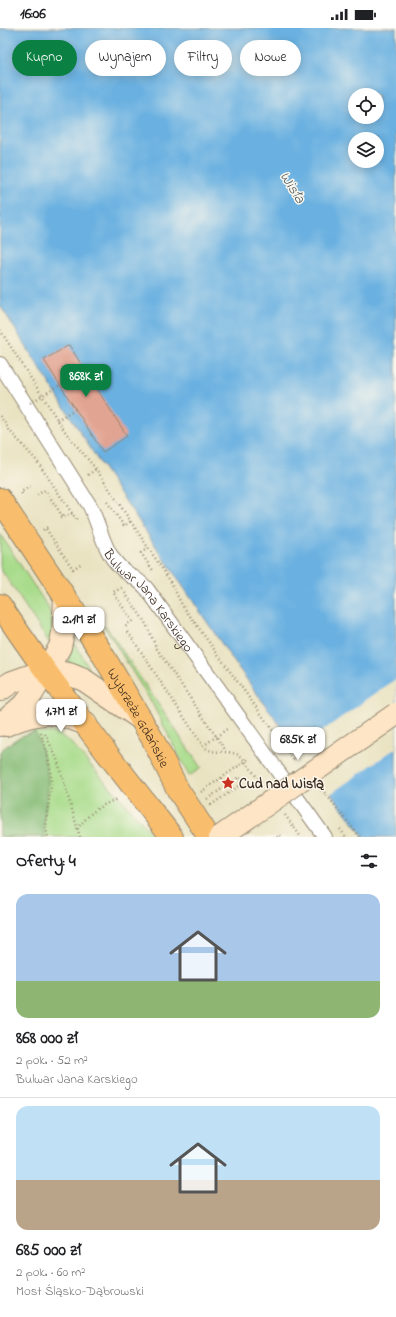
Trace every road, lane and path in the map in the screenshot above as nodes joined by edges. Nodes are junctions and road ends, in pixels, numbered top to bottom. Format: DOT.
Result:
graph roads {
  1 [pos="0,330"];
  2 [pos="0,364"];
  3 [pos="60,385"];
  4 [pos="30,403"];
  5 [pos="75,409"];
  6 [pos="57,420"];
  7 [pos="30,486"];
  8 [pos="21,492"];
  9 [pos="37,495"];
  10 [pos="0,499"];
  11 [pos="111,508"];
  12 [pos="72,514"];
  13 [pos="131,521"];
  14 [pos="49,526"];
  15 [pos="43,530"];
  16 [pos="51,536"];
  17 [pos="148,548"];
  18 [pos="82,563"];
  19 [pos="154,571"];
  20 [pos="65,598"];
  21 [pos="118,600"];
  22 [pos="0,605"];
  23 [pos="125,627"];
  24 [pos="128,632"];
  25 [pos="46,670"];
  26 [pos="0,690"];
  27 [pos="396,714"];
  28 [pos="141,719"];
  29 [pos="240,720"];
  30 [pos="86,724"];
  31 [pos="0,726"];
  32 [pos="38,726"];
  33 [pos="44,731"];
  34 [pos="203,746"];
  35 [pos="262,750"];
  36 [pos="226,751"];
  37 [pos="297,763"];
  38 [pos="205,789"];
  39 [pos="319,789"];
  40 [pos="210,797"];
  41 [pos="117,799"];
  42 [pos="213,803"];
  43 [pos="336,824"];
  44 [pos="77,829"];
  45 [pos="48,837"];
  46 [pos="80,837"];
  47 [pos="172,837"];
  48 [pos="209,837"];
  49 [pos="220,837"];
  50 [pos="277,837"];
  51 [pos="282,837"];
  52 [pos="325,837"];
  53 [pos="346,837"];
  54 [pos="360,837"];
  1 -- 6 [label="path"];
  2 -- 29 [label="street, Bulwar Jana Karskiego"];
  3 -- 4 [label="path, bridge"];
  5 -- 6 [label="path"];
  6 -- 13 [label="path"];
  7 -- 8 [label="path"];
  9 -- 12 [label="path"];
  10 -- 20 [label="main road, Wybrzeże Gdańskie"];
  11 -- 13 [label="path"];
  13 -- 17 [label="path"];
  14 -- 15 [label="path"];
  16 -- 18 [label="path"];
  17 -- 19 [label="path"];
  17 -- 37 [label="path"];
  20 -- 25 [label="main road"];
  20 -- 28 [label="main road, Wybrzeże Gdańskie"];
  21 -- 23 [label="path"];
  22 -- 25 [label="main road"];
  24 -- 34 [label="path"];
  25 -- 26 [label="main road"];
  25 -- 28 [label="main road"];
  25 -- 30 [label="main road"];
  25 -- 31 [label="main road"];
  27 -- 49 [label="main road, bridge"];
  28 -- 48 [label="main road, Wybrzeże Gdańskie"];
  29 -- 34 [label="path"];
  29 -- 35 [label="street, Bulwar Jana Karskiego"];
  30 -- 31 [label="main road"];
  30 -- 47 [label="main road"];
  32 -- 45 [label="path"];
  33 -- 44 [label="path"];
  34 -- 36 [label="path"];
  35 -- 38 [label="path"];
  35 -- 52 [label="street, Bulwar Jana Karskiego"];
  39 -- 54 [label="path"];
  40 -- 42 [label="path"];
  41 -- 44 [label="path"];
  43 -- 53 [label="path"];
  44 -- 46 [label="path"];
  50 -- 51 [label="path"];
}
